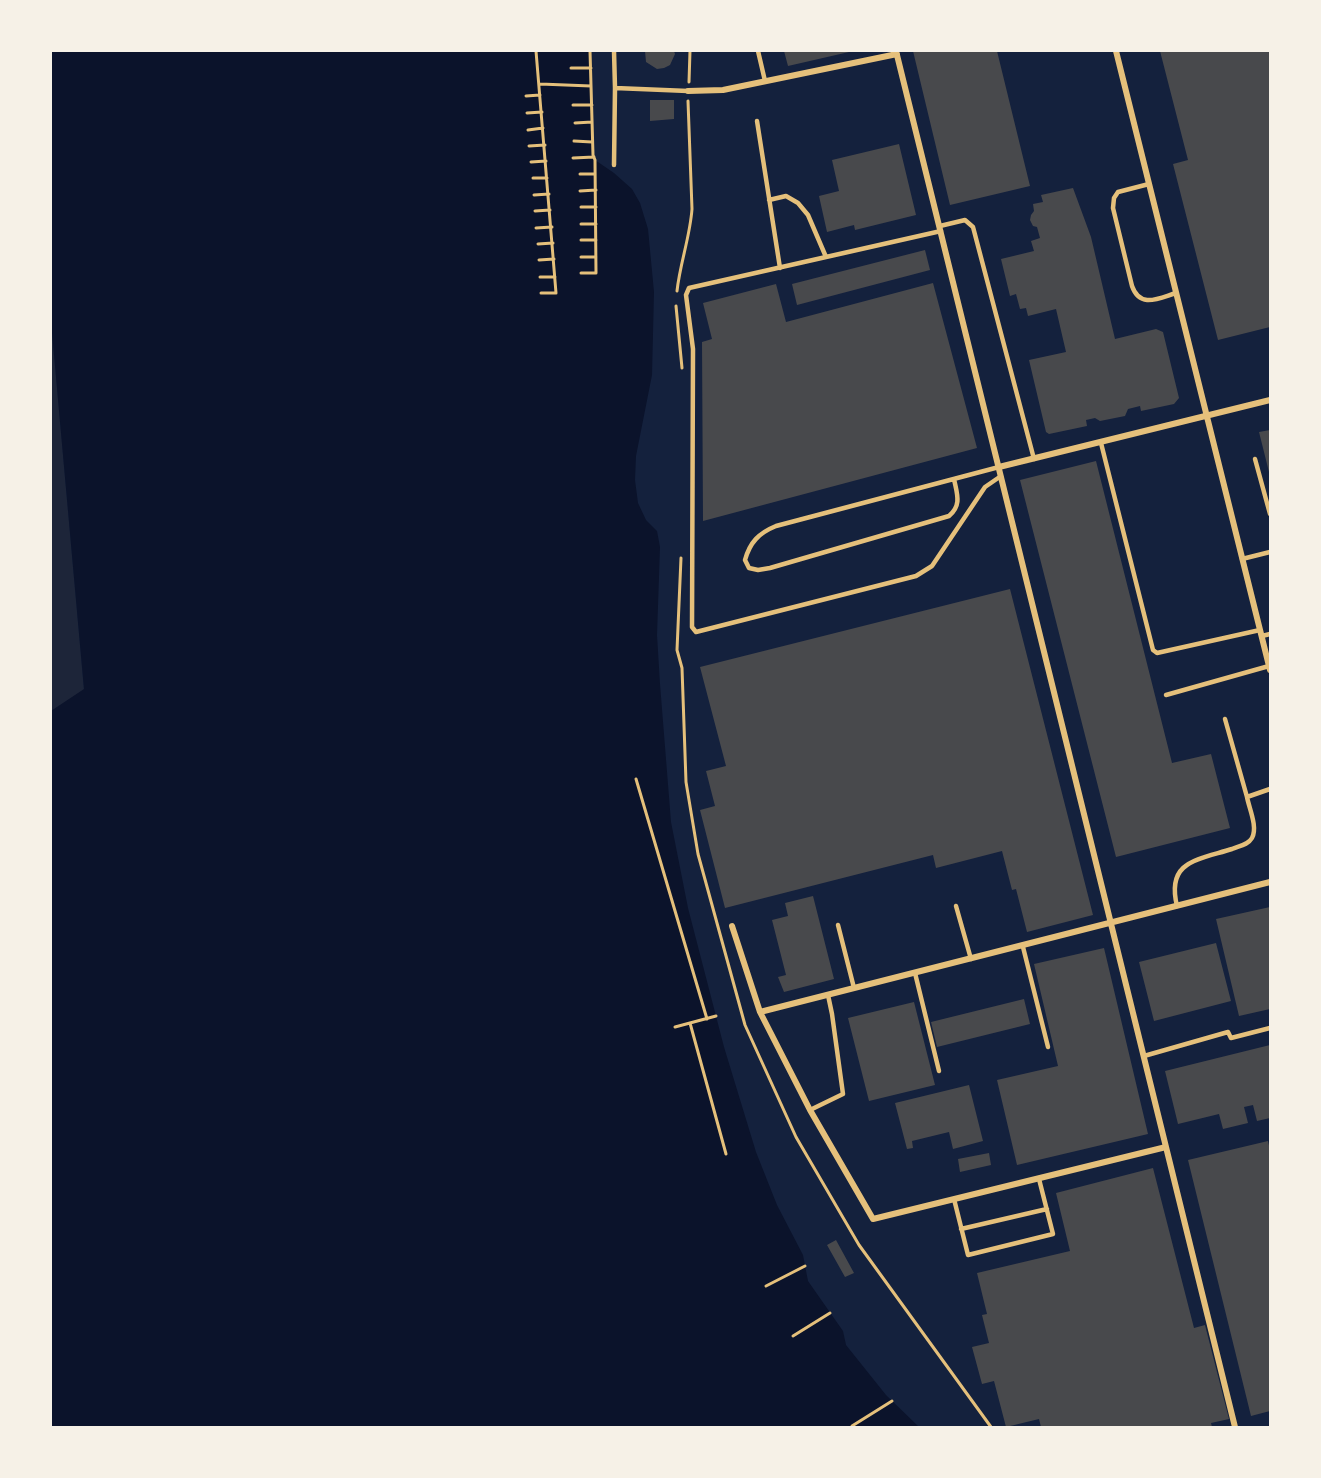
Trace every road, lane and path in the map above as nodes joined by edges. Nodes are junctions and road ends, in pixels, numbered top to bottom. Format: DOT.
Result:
graph roads {
  1 [pos="536,51"];
  2 [pos="590,51"];
  3 [pos="614,51"];
  4 [pos="758,51"];
  5 [pos="1116,51"];
  6 [pos="897,52"];
  7 [pos="571,68"];
  8 [pos="591,68"];
  9 [pos="765,81"];
  10 [pos="540,84"];
  11 [pos="591,86"];
  12 [pos="615,88"];
  13 [pos="688,91"];
  14 [pos="540,95"];
  15 [pos="525,96"];
  16 [pos="573,105"];
  17 [pos="592,105"];
  18 [pos="542,112"];
  19 [pos="527,113"];
  20 [pos="757,121"];
  21 [pos="592,122"];
  22 [pos="575,123"];
  23 [pos="543,128"];
  24 [pos="528,130"];
  25 [pos="574,141"];
  26 [pos="592,142"];
  27 [pos="545,145"];
  28 [pos="530,146"];
  29 [pos="594,157"];
  30 [pos="573,158"];
  31 [pos="546,161"];
  32 [pos="531,162"];
  33 [pos="614,165"];
  34 [pos="580,174"];
  35 [pos="596,174"];
  36 [pos="532,178"];
  37 [pos="548,178"];
  38 [pos="1149,183"];
  39 [pos="596,190"];
  40 [pos="580,191"];
  41 [pos="549,194"];
  42 [pos="534,195"];
  43 [pos="769,200"];
  44 [pos="580,207"];
  45 [pos="596,207"];
  46 [pos="550,210"];
  47 [pos="535,212"];
  48 [pos="580,224"];
  49 [pos="596,224"];
  50 [pos="552,227"];
  51 [pos="537,228"];
  52 [pos="940,229"];
  53 [pos="580,240"];
  54 [pos="596,240"];
  55 [pos="553,243"];
  56 [pos="538,244"];
  57 [pos="581,256"];
  58 [pos="596,256"];
  59 [pos="826,257"];
  60 [pos="554,260"];
  61 [pos="539,261"];
  62 [pos="780,268"];
  63 [pos="581,273"];
  64 [pos="540,277"];
  65 [pos="555,277"];
  66 [pos="541,293"];
  67 [pos="1176,293"];
  68 [pos="1270,400"];
  69 [pos="1207,416"];
  70 [pos="1101,443"];
  71 [pos="1034,459"];
  72 [pos="1255,459"];
  73 [pos="999,467"];
  74 [pos="1001,476"];
  75 [pos="954,479"];
  76 [pos="1270,514"];
  77 [pos="1270,552"];
  78 [pos="1242,560"];
  79 [pos="1261,633"];
  80 [pos="1270,634"];
  81 [pos="1270,668"];
  82 [pos="1166,695"];
  83 [pos="1225,719"];
  84 [pos="636,778"];
  85 [pos="1270,789"];
  86 [pos="1247,796"];
  87 [pos="1270,882"];
  88 [pos="956,906"];
  89 [pos="1177,906"];
  90 [pos="1111,922"];
  91 [pos="838,925"];
  92 [pos="732,926"];
  93 [pos="1023,946"];
  94 [pos="971,959"];
  95 [pos="915,973"];
  96 [pos="854,988"];
  97 [pos="828,995"];
  98 [pos="760,1012"];
  99 [pos="716,1016"];
  100 [pos="707,1019"];
  101 [pos="690,1023"];
  102 [pos="745,1025"];
  103 [pos="675,1026"];
  104 [pos="1270,1028"];
  105 [pos="1048,1047"];
  106 [pos="1144,1056"];
  107 [pos="939,1071"];
  108 [pos="810,1110"];
  109 [pos="1166,1147"];
  110 [pos="726,1154"];
  111 [pos="1039,1179"];
  112 [pos="954,1199"];
  113 [pos="1047,1209"];
  114 [pos="962,1229"];
  115 [pos="805,1266"];
  116 [pos="766,1286"];
  117 [pos="830,1313"];
  118 [pos="793,1336"];
  119 [pos="892,1401"];
  120 [pos="852,1426"];
  121 [pos="991,1427"];
  122 [pos="1235,1427"];
  1 -- 10 [label="path"];
  2 -- 8 [label="path"];
  3 -- 12 [label="lane"];
  4 -- 9 [label="lane"];
  5 -- 38 [label="street"];
  6 -- 9 [label="street"];
  6 -- 52 [label="street"];
  7 -- 8 [label="path"];
  8 -- 11 [label="path"];
  9 -- 13 [label="street"];
  10 -- 11 [label="path"];
  10 -- 14 [label="path"];
  11 -- 17 [label="path"];
  12 -- 13 [label="lane"];
  12 -- 33 [label="lane"];
  14 -- 15 [label="path"];
  14 -- 18 [label="path"];
  16 -- 17 [label="path"];
  17 -- 21 [label="path"];
  18 -- 19 [label="path"];
  18 -- 23 [label="path"];
  20 -- 43 [label="lane"];
  21 -- 22 [label="path"];
  21 -- 26 [label="path"];
  23 -- 24 [label="path"];
  23 -- 27 [label="path"];
  25 -- 26 [label="path"];
  26 -- 29 [label="path"];
  27 -- 28 [label="path"];
  27 -- 31 [label="path"];
  29 -- 30 [label="path"];
  29 -- 35 [label="path"];
  31 -- 32 [label="path"];
  31 -- 37 [label="path"];
  34 -- 35 [label="path"];
  35 -- 39 [label="path"];
  36 -- 37 [label="path"];
  37 -- 41 [label="path"];
  38 -- 67 [label="street"];
  38 -- 67 [label="lane"];
  39 -- 40 [label="path"];
  39 -- 45 [label="path"];
  41 -- 42 [label="path"];
  41 -- 46 [label="path"];
  43 -- 59 [label="lane"];
  43 -- 62 [label="lane"];
  44 -- 45 [label="path"];
  45 -- 49 [label="path"];
  46 -- 47 [label="path"];
  46 -- 50 [label="path"];
  48 -- 49 [label="path"];
  49 -- 54 [label="path"];
  50 -- 51 [label="path"];
  50 -- 55 [label="path"];
  52 -- 59 [label="lane"];
  52 -- 71 [label="lane"];
  52 -- 73 [label="street"];
  53 -- 54 [label="path"];
  54 -- 58 [label="path"];
  55 -- 56 [label="path"];
  55 -- 60 [label="path"];
  57 -- 58 [label="path"];
  58 -- 63 [label="path"];
  59 -- 62 [label="lane"];
  60 -- 61 [label="path"];
  60 -- 65 [label="path"];
  62 -- 74 [label="lane"];
  64 -- 65 [label="path"];
  65 -- 66 [label="path"];
  67 -- 69 [label="street"];
  68 -- 69 [label="street"];
  69 -- 70 [label="street"];
  69 -- 78 [label="street"];
  70 -- 71 [label="street"];
  70 -- 79 [label="lane"];
  71 -- 73 [label="street"];
  72 -- 76 [label="lane"];
  73 -- 74 [label="street"];
  73 -- 75 [label="lane"];
  74 -- 90 [label="street"];
  75 -- 75 [label="lane"];
  77 -- 78 [label="lane"];
  78 -- 79 [label="street"];
  79 -- 80 [label="lane"];
  79 -- 81 [label="street"];
  81 -- 82 [label="lane"];
  83 -- 86 [label="lane"];
  84 -- 100 [label="path"];
  85 -- 86 [label="lane"];
  86 -- 89 [label="lane"];
  87 -- 89 [label="street"];
  88 -- 94 [label="lane"];
  89 -- 90 [label="street"];
  90 -- 93 [label="street"];
  90 -- 106 [label="street"];
  91 -- 96 [label="lane"];
  92 -- 98 [label="street"];
  93 -- 94 [label="street"];
  93 -- 105 [label="lane"];
  94 -- 95 [label="street"];
  95 -- 96 [label="street"];
  95 -- 107 [label="lane"];
  96 -- 97 [label="street"];
  97 -- 98 [label="street"];
  97 -- 108 [label="lane"];
  98 -- 108 [label="street"];
  99 -- 100 [label="path"];
  100 -- 101 [label="path"];
  101 -- 103 [label="path"];
  101 -- 110 [label="path"];
  102 -- 121 [label="path"];
  104 -- 106 [label="lane"];
  106 -- 109 [label="street"];
  108 -- 112 [label="street"];
  109 -- 111 [label="street"];
  109 -- 122 [label="street"];
  111 -- 112 [label="street"];
  111 -- 113 [label="lane"];
  112 -- 114 [label="lane"];
  113 -- 114 [label="lane"];
  113 -- 114 [label="lane"];
  115 -- 116 [label="path"];
  117 -- 118 [label="path"];
  119 -- 120 [label="path"];
}
